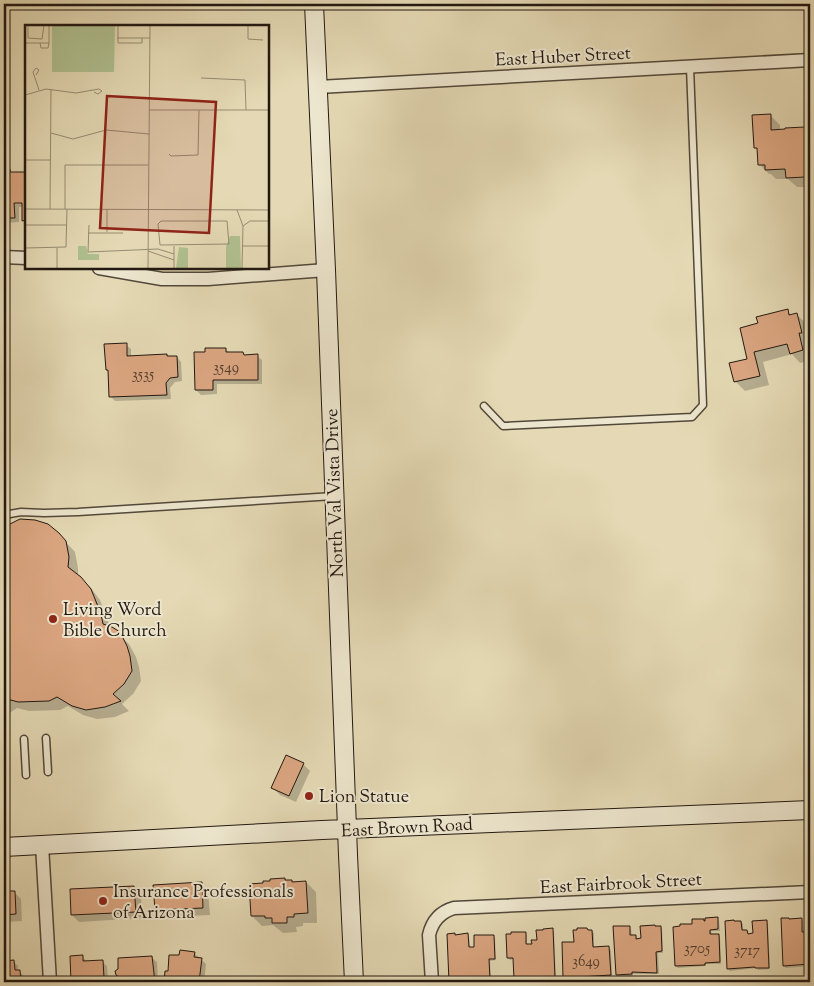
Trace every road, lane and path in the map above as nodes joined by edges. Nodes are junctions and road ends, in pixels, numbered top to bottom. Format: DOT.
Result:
graph roads {
  1 [pos="314,4"];
  2 [pos="810,60"];
  3 [pos="690,66"];
  4 [pos="318,87"];
  5 [pos="4,257"];
  6 [pos="25,258"];
  7 [pos="105,269"];
  8 [pos="326,270"];
  9 [pos="484,406"];
  10 [pos="334,496"];
  11 [pos="4,515"];
  12 [pos="46,738"];
  13 [pos="24,740"];
  14 [pos="48,772"];
  15 [pos="26,775"];
  16 [pos="810,810"];
  17 [pos="347,830"];
  18 [pos="42,845"];
  19 [pos="4,847"];
  20 [pos="810,892"];
  21 [pos="50,982"];
  22 [pos="354,982"];
  23 [pos="432,982"];
  1 -- 4 [label="main road, North Val Vista Drive"];
  2 -- 3 [label="street, East Huber Street"];
  3 -- 4 [label="street, East Huber Street"];
  3 -- 9 [label="lane"];
  4 -- 8 [label="main road, North Val Vista Drive"];
  5 -- 6 [label="street"];
  7 -- 8 [label="street"];
  8 -- 10 [label="main road, North Val Vista Drive"];
  10 -- 11 [label="lane"];
  10 -- 17 [label="main road, North Val Vista Drive"];
  12 -- 14 [label="lane"];
  13 -- 15 [label="lane"];
  16 -- 17 [label="main road, East Brown Road"];
  17 -- 18 [label="main road, East Brown Road"];
  17 -- 22 [label="main road, North Val Vista Drive"];
  18 -- 19 [label="main road, East Brown Road"];
  18 -- 21 [label="street"];
  20 -- 23 [label="street, East Fairbrook Street"];
}
